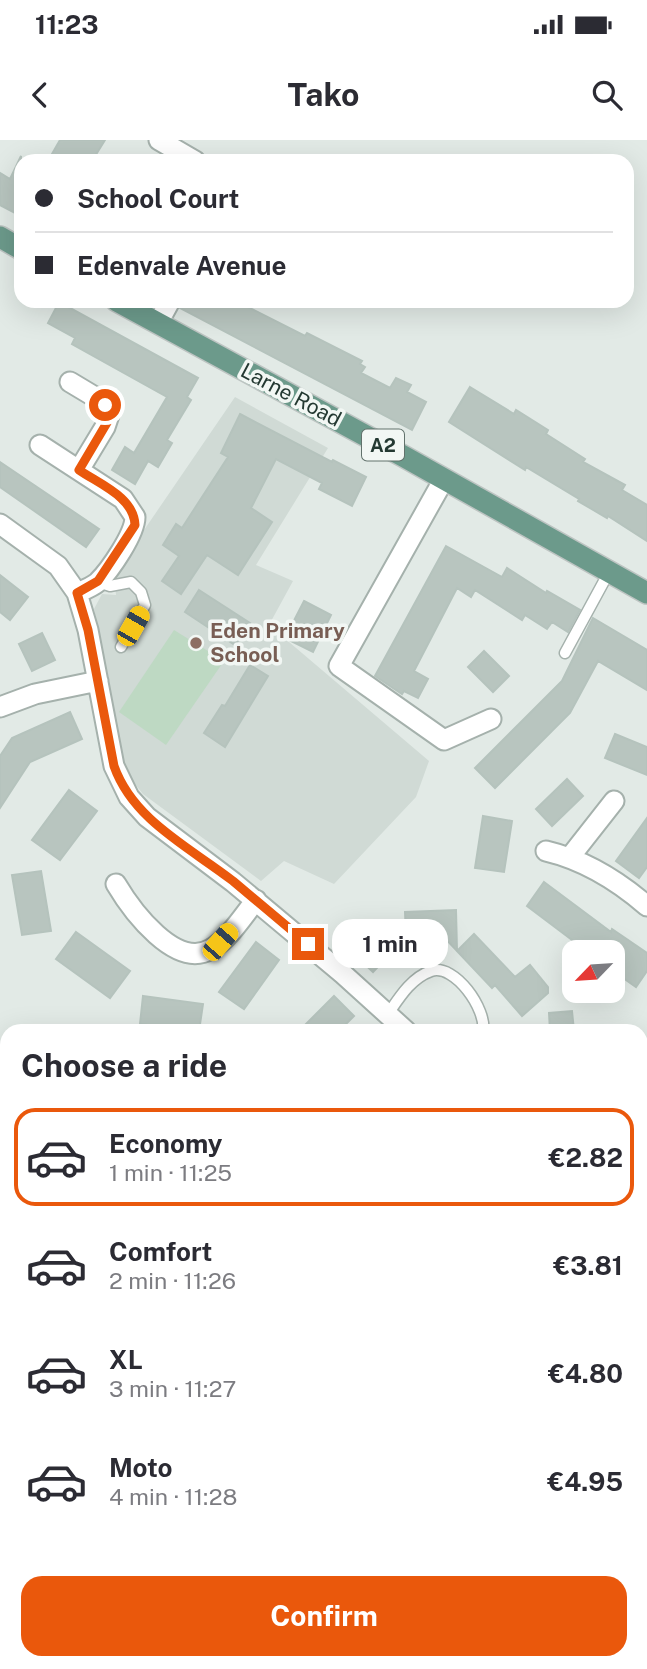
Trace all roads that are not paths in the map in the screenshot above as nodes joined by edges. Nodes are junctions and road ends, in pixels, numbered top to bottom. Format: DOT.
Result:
graph roads {
  1 [pos="159,140"];
  2 [pos="183,154"];
  3 [pos="130,308"];
  4 [pos="166,308"];
  5 [pos="158,323"];
  6 [pos="70,382"];
  7 [pos="40,444"];
  8 [pos="79,470"];
  9 [pos="444,479"];
  10 [pos="0,524"];
  11 [pos="609,572"];
  12 [pos="98,581"];
  13 [pos="77,593"];
  14 [pos="647,593"];
  15 [pos="121,647"];
  16 [pos="565,653"];
  17 [pos="98,681"];
  18 [pos="0,707"];
  19 [pos="491,719"];
  20 [pos="614,801"];
  21 [pos="546,851"];
  22 [pos="570,857"];
  23 [pos="116,884"];
  24 [pos="256,900"];
  25 [pos="647,906"];
  26 [pos="388,1014"];
  27 [pos="399,1024"];
  28 [pos="484,1024"];
  1 -- 2 [label="street"];
  3 -- 5 [label="main road, Larne Road / A2"];
  4 -- 5 [label="street"];
  5 -- 9 [label="main road, Larne Road / A2"];
  6 -- 8 [label="street"];
  7 -- 8 [label="street"];
  8 -- 12 [label="street"];
  9 -- 11 [label="main road, Larne Road / A2"];
  9 -- 19 [label="street"];
  10 -- 13 [label="street"];
  11 -- 14 [label="main road, Larne Road / A2"];
  11 -- 16 [label="lane"];
  12 -- 13 [label="street"];
  12 -- 15 [label="lane"];
  13 -- 17 [label="street"];
  17 -- 18 [label="street"];
  17 -- 24 [label="street"];
  20 -- 22 [label="street"];
  21 -- 22 [label="street"];
  22 -- 25 [label="street"];
  23 -- 24 [label="street"];
  24 -- 26 [label="street"];
  26 -- 27 [label="street"];
  26 -- 28 [label="lane"];
}
